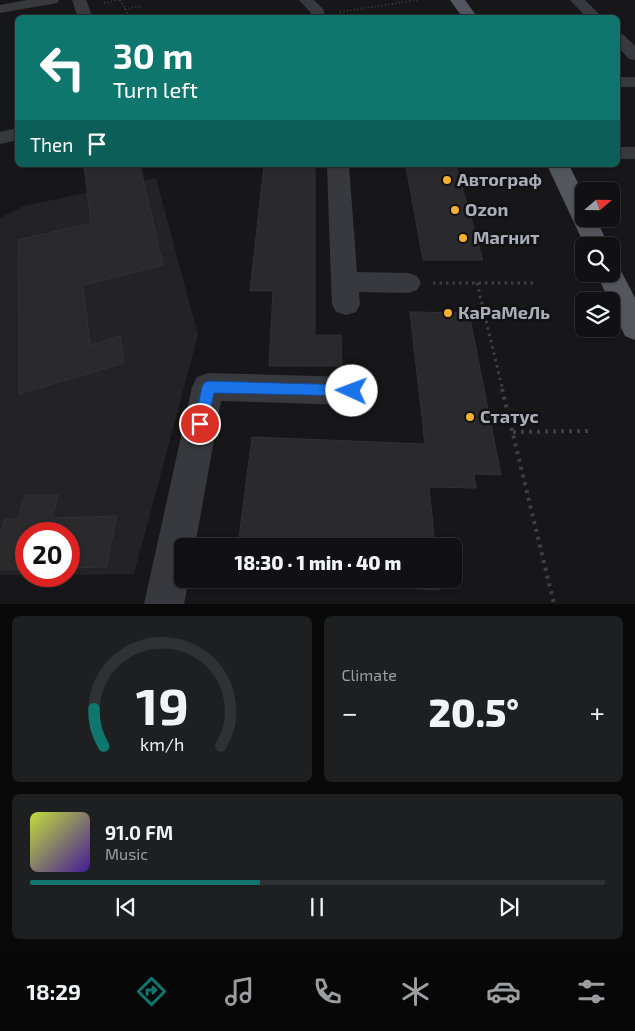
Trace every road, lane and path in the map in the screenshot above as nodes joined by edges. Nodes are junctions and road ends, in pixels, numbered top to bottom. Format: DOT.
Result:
graph roads {
  1 [pos="52,0"];
  2 [pos="79,0"];
  3 [pos="120,0"];
  4 [pos="306,0"];
  5 [pos="417,0"];
  6 [pos="457,0"];
  7 [pos="577,0"];
  8 [pos="142,6"];
  9 [pos="0,9"];
  10 [pos="125,9"];
  11 [pos="85,15"];
  12 [pos="128,15"];
  13 [pos="319,15"];
  14 [pos="469,15"];
  15 [pos="593,15"];
  16 [pos="620,40"];
  17 [pos="635,55"];
  18 [pos="620,82"];
  19 [pos="635,82"];
  20 [pos="15,135"];
  21 [pos="0,138"];
  22 [pos="620,153"];
  23 [pos="635,153"];
  24 [pos="338,167"];
  25 [pos="559,167"];
  26 [pos="593,237"];
  27 [pos="408,282"];
  28 [pos="614,282"];
  29 [pos="477,283"];
  30 [pos="536,283"];
  31 [pos="635,328"];
  32 [pos="352,391"];
  33 [pos="588,431"];
  34 [pos="513,432"];
  35 [pos="164,604"];
  36 [pos="554,604"];
  1 -- 9 [label="lane"];
  2 -- 11 [label="lane"];
  3 -- 10 [label="path"];
  4 -- 13 [label="lane"];
  5 -- 13 [label="path"];
  6 -- 14 [label="main road"];
  7 -- 15 [label="lane"];
  8 -- 10 [label="path"];
  10 -- 12 [label="path"];
  16 -- 17 [label="lane"];
  18 -- 19 [label="lane"];
  20 -- 21 [label="lane"];
  22 -- 23 [label="lane"];
  24 -- 27 [label="lane"];
  25 -- 26 [label="main road"];
  27 -- 29 [label="path"];
  28 -- 31 [label="main road"];
  29 -- 30 [label="path"];
  29 -- 34 [label="path"];
  32 -- 35 [label="lane"];
  33 -- 34 [label="path"];
  34 -- 36 [label="path"];
}
